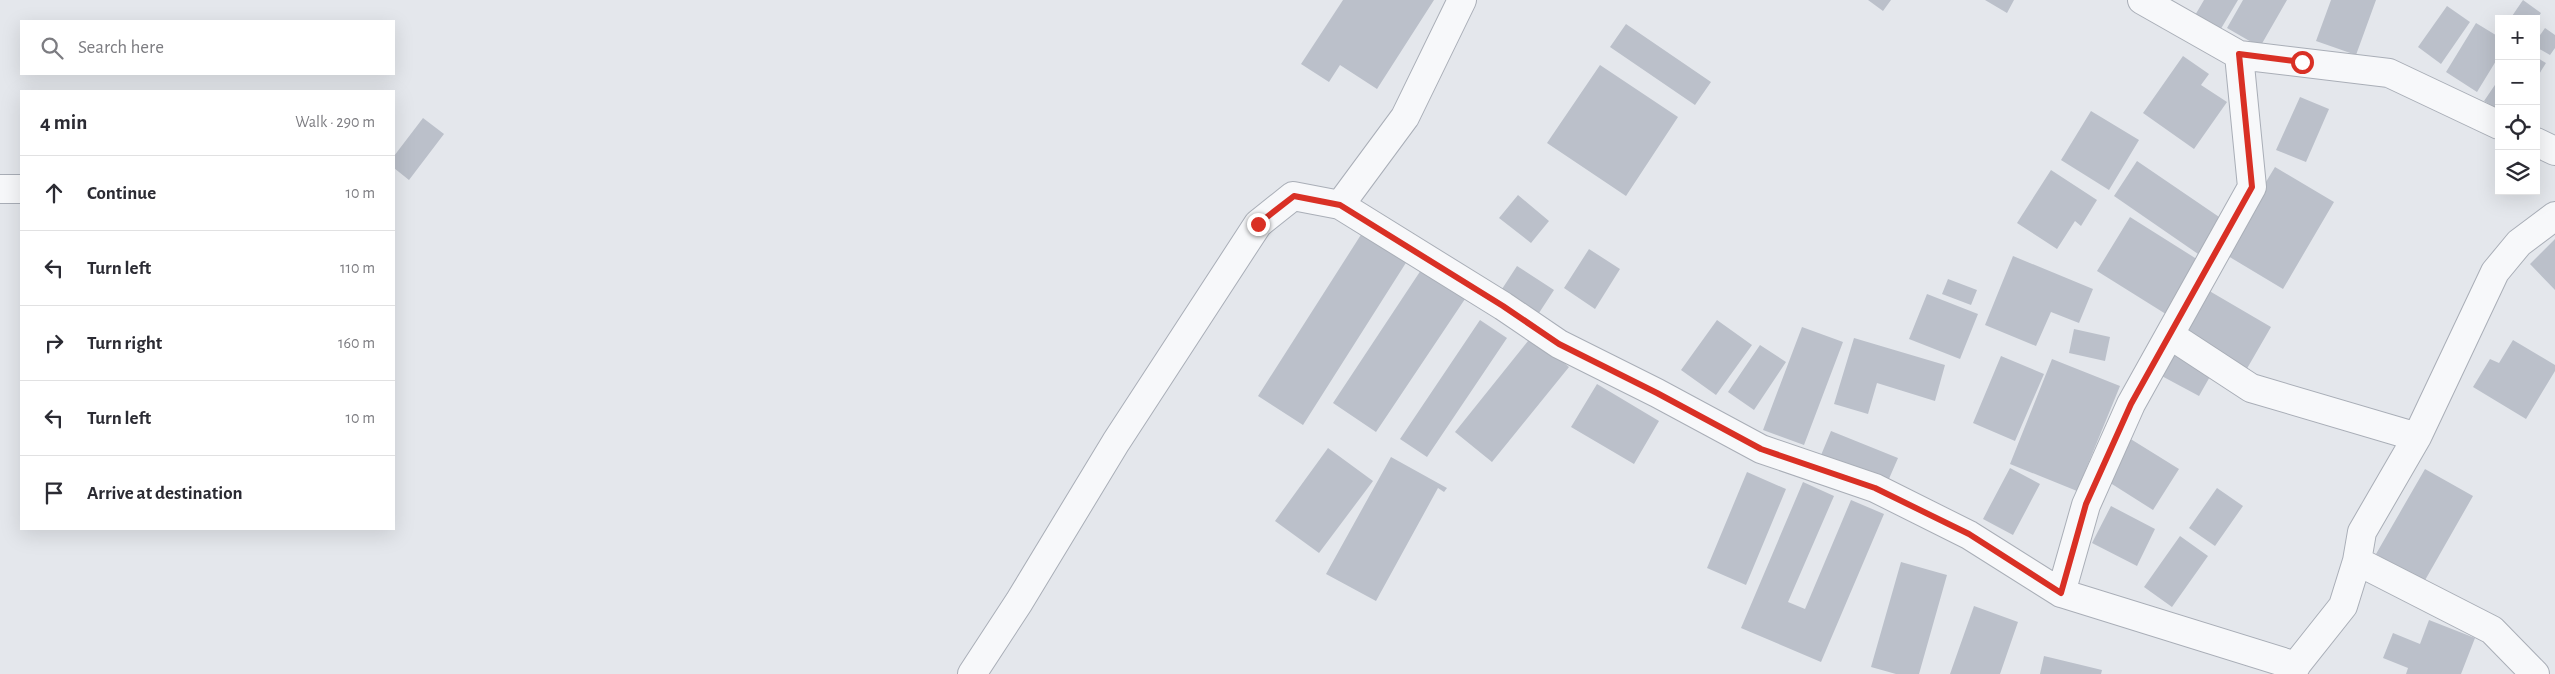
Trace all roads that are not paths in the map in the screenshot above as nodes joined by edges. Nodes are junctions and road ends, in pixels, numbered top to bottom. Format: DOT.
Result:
graph roads {
  1 [pos="1462,0"];
  2 [pos="2142,0"];
  3 [pos="2239,54"];
  4 [pos="2495,123"];
  5 [pos="2540,144"];
  6 [pos="2555,151"];
  7 [pos="0,189"];
  8 [pos="20,189"];
  9 [pos="1340,205"];
  10 [pos="2555,216"];
  11 [pos="2170,334"];
  12 [pos="2416,437"];
  13 [pos="2357,561"];
  14 [pos="2061,593"];
  15 [pos="2293,670"];
  16 [pos="972,674"];
  17 [pos="2536,674"];
  1 -- 9 [label="street"];
  2 -- 3 [label="street"];
  3 -- 4 [label="street"];
  3 -- 11 [label="street"];
  5 -- 6 [label="street"];
  7 -- 8 [label="street"];
  9 -- 14 [label="street"];
  9 -- 16 [label="street"];
  10 -- 12 [label="street"];
  11 -- 12 [label="street"];
  11 -- 14 [label="street"];
  12 -- 13 [label="street"];
  13 -- 15 [label="street"];
  13 -- 17 [label="street"];
  14 -- 15 [label="street"];
}
